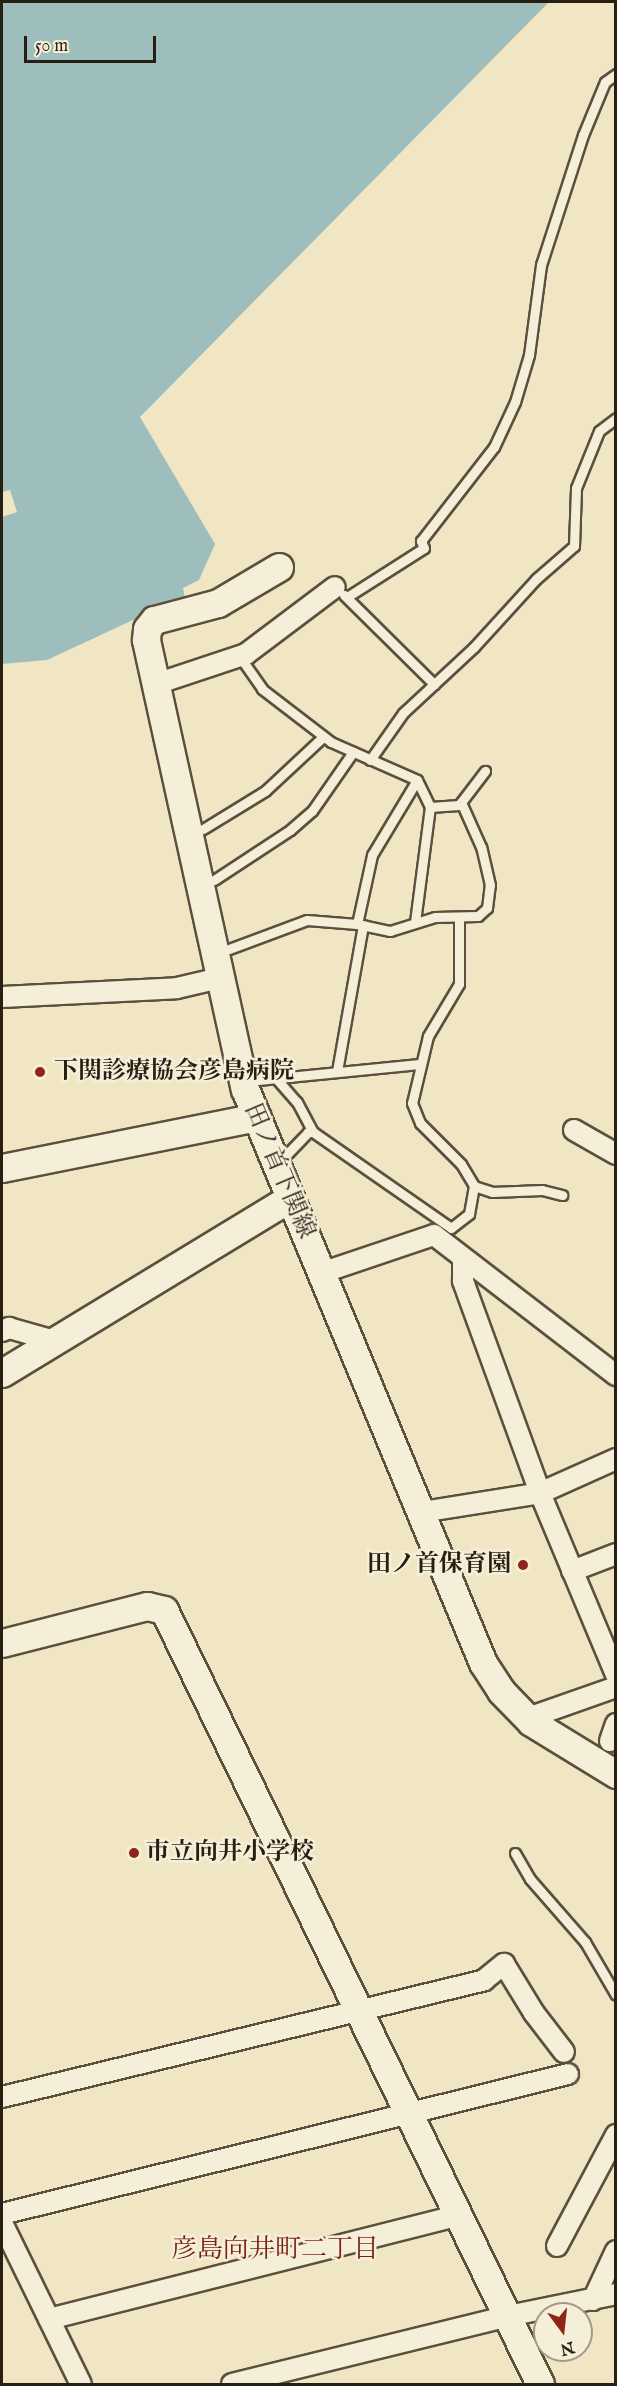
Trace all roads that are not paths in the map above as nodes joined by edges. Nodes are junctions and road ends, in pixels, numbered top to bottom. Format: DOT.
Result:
graph roads {
  1 [pos="615,74"];
  2 [pos="615,418"];
  3 [pos="279,567"];
  4 [pos="341,592"];
  5 [pos="240,657"];
  6 [pos="156,684"];
  7 [pos="434,684"];
  8 [pos="324,737"];
  9 [pos="353,752"];
  10 [pos="370,760"];
  11 [pos="485,771"];
  12 [pos="417,780"];
  13 [pos="461,802"];
  14 [pos="430,807"];
  15 [pos="203,829"];
  16 [pos="214,880"];
  17 [pos="459,917"];
  18 [pos="415,922"];
  19 [pos="360,925"];
  20 [pos="229,949"];
  21 [pos="220,978"];
  22 [pos="2,997"];
  23 [pos="419,1064"];
  24 [pos="337,1071"];
  25 [pos="274,1076"];
  26 [pos="258,1080"];
  27 [pos="257,1118"];
  28 [pos="574,1130"];
  29 [pos="313,1132"];
  30 [pos="288,1153"];
  31 [pos="615,1154"];
  32 [pos="2,1168"];
  33 [pos="474,1186"];
  34 [pos="562,1195"];
  35 [pos="290,1198"];
  36 [pos="463,1258"];
  37 [pos="321,1273"];
  38 [pos="2,1331"];
  39 [pos="55,1341"];
  40 [pos="2,1373"];
  41 [pos="615,1376"];
  42 [pos="615,1459"];
  43 [pos="540,1493"];
  44 [pos="422,1512"];
  45 [pos="615,1554"];
  46 [pos="572,1571"];
  47 [pos="2,1642"];
  48 [pos="612,1655"];
  49 [pos="615,1675"];
  50 [pos="615,1687"];
  51 [pos="528,1718"];
  52 [pos="615,1774"];
  53 [pos="515,1853"];
  54 [pos="615,1995"];
  55 [pos="359,2013"];
  56 [pos="564,2052"];
  57 [pos="568,2074"];
  58 [pos="2,2097"];
  59 [pos="409,2112"];
  60 [pos="615,2135"];
  61 [pos="2,2214"];
  62 [pos="460,2215"];
  63 [pos="2,2223"];
  64 [pos="557,2246"];
  65 [pos="615,2251"];
  66 [pos="615,2294"];
  67 [pos="593,2300"];
  68 [pos="508,2316"];
  69 [pos="49,2319"];
  70 [pos="81,2385"];
  71 [pos="232,2385"];
  72 [pos="540,2385"];
  1 -- 4 [label="lane"];
  2 -- 7 [label="lane"];
  3 -- 6 [label="street, 田ノ首下関線"];
  4 -- 5 [label="street"];
  4 -- 7 [label="lane"];
  5 -- 6 [label="street"];
  5 -- 8 [label="lane"];
  6 -- 21 [label="street, 田ノ首下関線"];
  7 -- 10 [label="lane"];
  8 -- 9 [label="lane"];
  8 -- 15 [label="lane"];
  9 -- 10 [label="lane"];
  9 -- 16 [label="lane"];
  10 -- 12 [label="lane"];
  11 -- 13 [label="lane"];
  12 -- 14 [label="lane"];
  12 -- 19 [label="lane"];
  13 -- 14 [label="lane"];
  13 -- 17 [label="lane"];
  14 -- 18 [label="lane"];
  17 -- 18 [label="lane"];
  17 -- 23 [label="lane"];
  18 -- 19 [label="lane"];
  19 -- 20 [label="lane"];
  19 -- 24 [label="lane"];
  21 -- 22 [label="street"];
  21 -- 27 [label="street, 田ノ首下関線"];
  23 -- 24 [label="lane"];
  23 -- 33 [label="lane"];
  24 -- 25 [label="lane"];
  25 -- 26 [label="lane"];
  25 -- 29 [label="lane"];
  27 -- 32 [label="street"];
  27 -- 35 [label="street, 田ノ首下関線"];
  28 -- 31 [label="street"];
  29 -- 30 [label="lane"];
  29 -- 33 [label="lane"];
  33 -- 34 [label="lane"];
  35 -- 37 [label="street, 田ノ首下関線"];
  35 -- 39 [label="street"];
  36 -- 37 [label="street"];
  36 -- 41 [label="street"];
  36 -- 43 [label="street"];
  37 -- 44 [label="street, 田ノ首下関線"];
  38 -- 39 [label="street"];
  39 -- 40 [label="street"];
  42 -- 43 [label="street"];
  43 -- 44 [label="street"];
  43 -- 46 [label="street"];
  44 -- 51 [label="street, 田ノ首下関線"];
  45 -- 46 [label="street"];
  46 -- 48 [label="street"];
  47 -- 55 [label="street"];
  48 -- 49 [label="street"];
  50 -- 51 [label="street"];
  51 -- 52 [label="street, 田ノ首下関線"];
  53 -- 54 [label="lane"];
  55 -- 56 [label="street"];
  55 -- 58 [label="street"];
  55 -- 59 [label="street"];
  57 -- 59 [label="street"];
  59 -- 61 [label="street"];
  59 -- 62 [label="street"];
  60 -- 64 [label="street"];
  62 -- 68 [label="street"];
  62 -- 69 [label="street"];
  63 -- 69 [label="street"];
  65 -- 67 [label="street"];
  66 -- 67 [label="street"];
  67 -- 68 [label="street"];
  68 -- 71 [label="street"];
  68 -- 72 [label="street"];
  69 -- 70 [label="street"];
}
